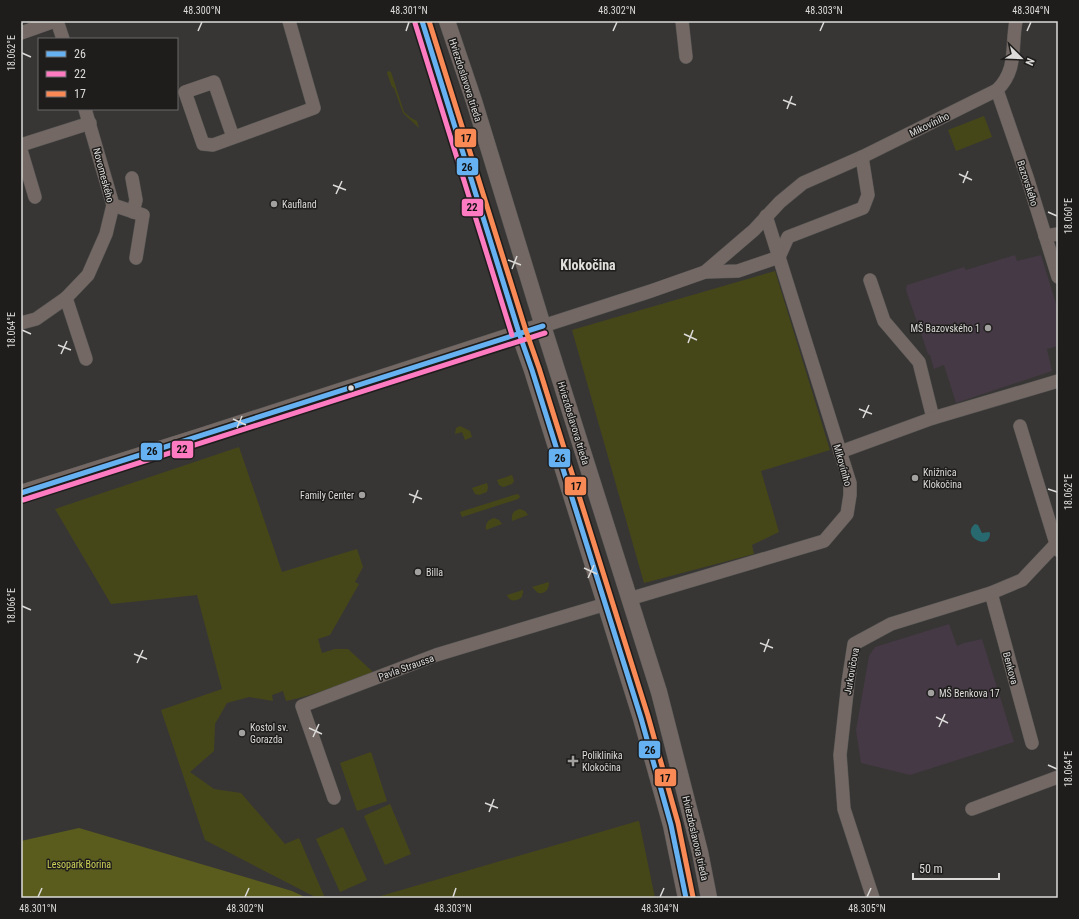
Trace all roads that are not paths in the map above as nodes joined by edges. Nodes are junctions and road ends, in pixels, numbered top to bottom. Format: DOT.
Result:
graph roads {
  1 [pos="56,21"];
  2 [pos="289,21"];
  3 [pos="422,21"];
  4 [pos="447,21"];
  5 [pos="682,21"];
  6 [pos="1016,21"];
  7 [pos="21,32"];
  8 [pos="63,38"];
  9 [pos="686,57"];
  10 [pos="997,90"];
  11 [pos="474,101"];
  12 [pos="450,108"];
  13 [pos="85,110"];
  14 [pos="90,123"];
  15 [pos="233,137"];
  16 [pos="21,145"];
  17 [pos="21,150"];
  18 [pos="862,157"];
  19 [pos="132,178"];
  20 [pos="35,197"];
  21 [pos="113,206"];
  22 [pos="133,212"];
  23 [pos="766,216"];
  24 [pos="1058,234"];
  25 [pos="1045,236"];
  26 [pos="136,258"];
  27 [pos="779,258"];
  28 [pos="704,272"];
  29 [pos="1058,277"];
  30 [pos="870,280"];
  31 [pos="66,298"];
  32 [pos="21,323"];
  33 [pos="543,326"];
  34 [pos="519,333"];
  35 [pos="86,359"];
  36 [pos="1058,381"];
  37 [pos="933,418"];
  38 [pos="1020,426"];
  39 [pos="840,452"];
  40 [pos="21,493"];
  41 [pos="1057,546"];
  42 [pos="991,593"];
  43 [pos="629,600"];
  44 [pos="606,604"];
  45 [pos="1032,743"];
  46 [pos="1058,777"];
  47 [pos="334,798"];
  48 [pos="972,809"];
  49 [pos="686,898"];
  50 [pos="709,898"];
  51 [pos="873,898"];
  1 -- 7 [label="street"];
  1 -- 8 [label="street"];
  2 -- 15 [label="street"];
  3 -- 12 [label="street"];
  4 -- 11 [label="street, Hviezdoslavova trieda"];
  5 -- 9 [label="street"];
  6 -- 10 [label="street"];
  10 -- 18 [label="street, Mikovíniho"];
  10 -- 25 [label="street, Bazovského"];
  11 -- 12 [label="street"];
  11 -- 33 [label="street, Hviezdoslavova trieda"];
  12 -- 34 [label="street"];
  13 -- 14 [label="street, Novomeského"];
  14 -- 16 [label="street"];
  14 -- 21 [label="street, Novomeského"];
  15 -- 15 [label="street"];
  17 -- 20 [label="street"];
  18 -- 23 [label="street, Mikovíniho"];
  18 -- 27 [label="street"];
  19 -- 22 [label="street"];
  21 -- 22 [label="street"];
  21 -- 31 [label="street, Novomeského"];
  22 -- 26 [label="street"];
  23 -- 27 [label="street, Mikovíniho"];
  23 -- 28 [label="street, Mikovíniho"];
  24 -- 25 [label="street"];
  25 -- 29 [label="street, Bazovského"];
  27 -- 28 [label="street, Mikovíniho"];
  27 -- 39 [label="street, Mikovíniho"];
  28 -- 33 [label="street, Mikovíniho"];
  30 -- 37 [label="street"];
  31 -- 32 [label="street, Novomeského"];
  31 -- 35 [label="street"];
  33 -- 34 [label="street"];
  33 -- 43 [label="street, Hviezdoslavova trieda"];
  34 -- 40 [label="street"];
  34 -- 44 [label="street"];
  36 -- 37 [label="street"];
  37 -- 39 [label="street"];
  38 -- 41 [label="street, Jurkovičova"];
  39 -- 43 [label="street, Mikovíniho"];
  41 -- 42 [label="street, Jurkovičova"];
  42 -- 45 [label="street, Benkova"];
  42 -- 51 [label="street, Jurkovičova"];
  43 -- 44 [label="street"];
  43 -- 50 [label="street, Hviezdoslavova trieda"];
  44 -- 47 [label="street, Pavla Straussa"];
  44 -- 49 [label="street"];
  46 -- 48 [label="street"];
}
